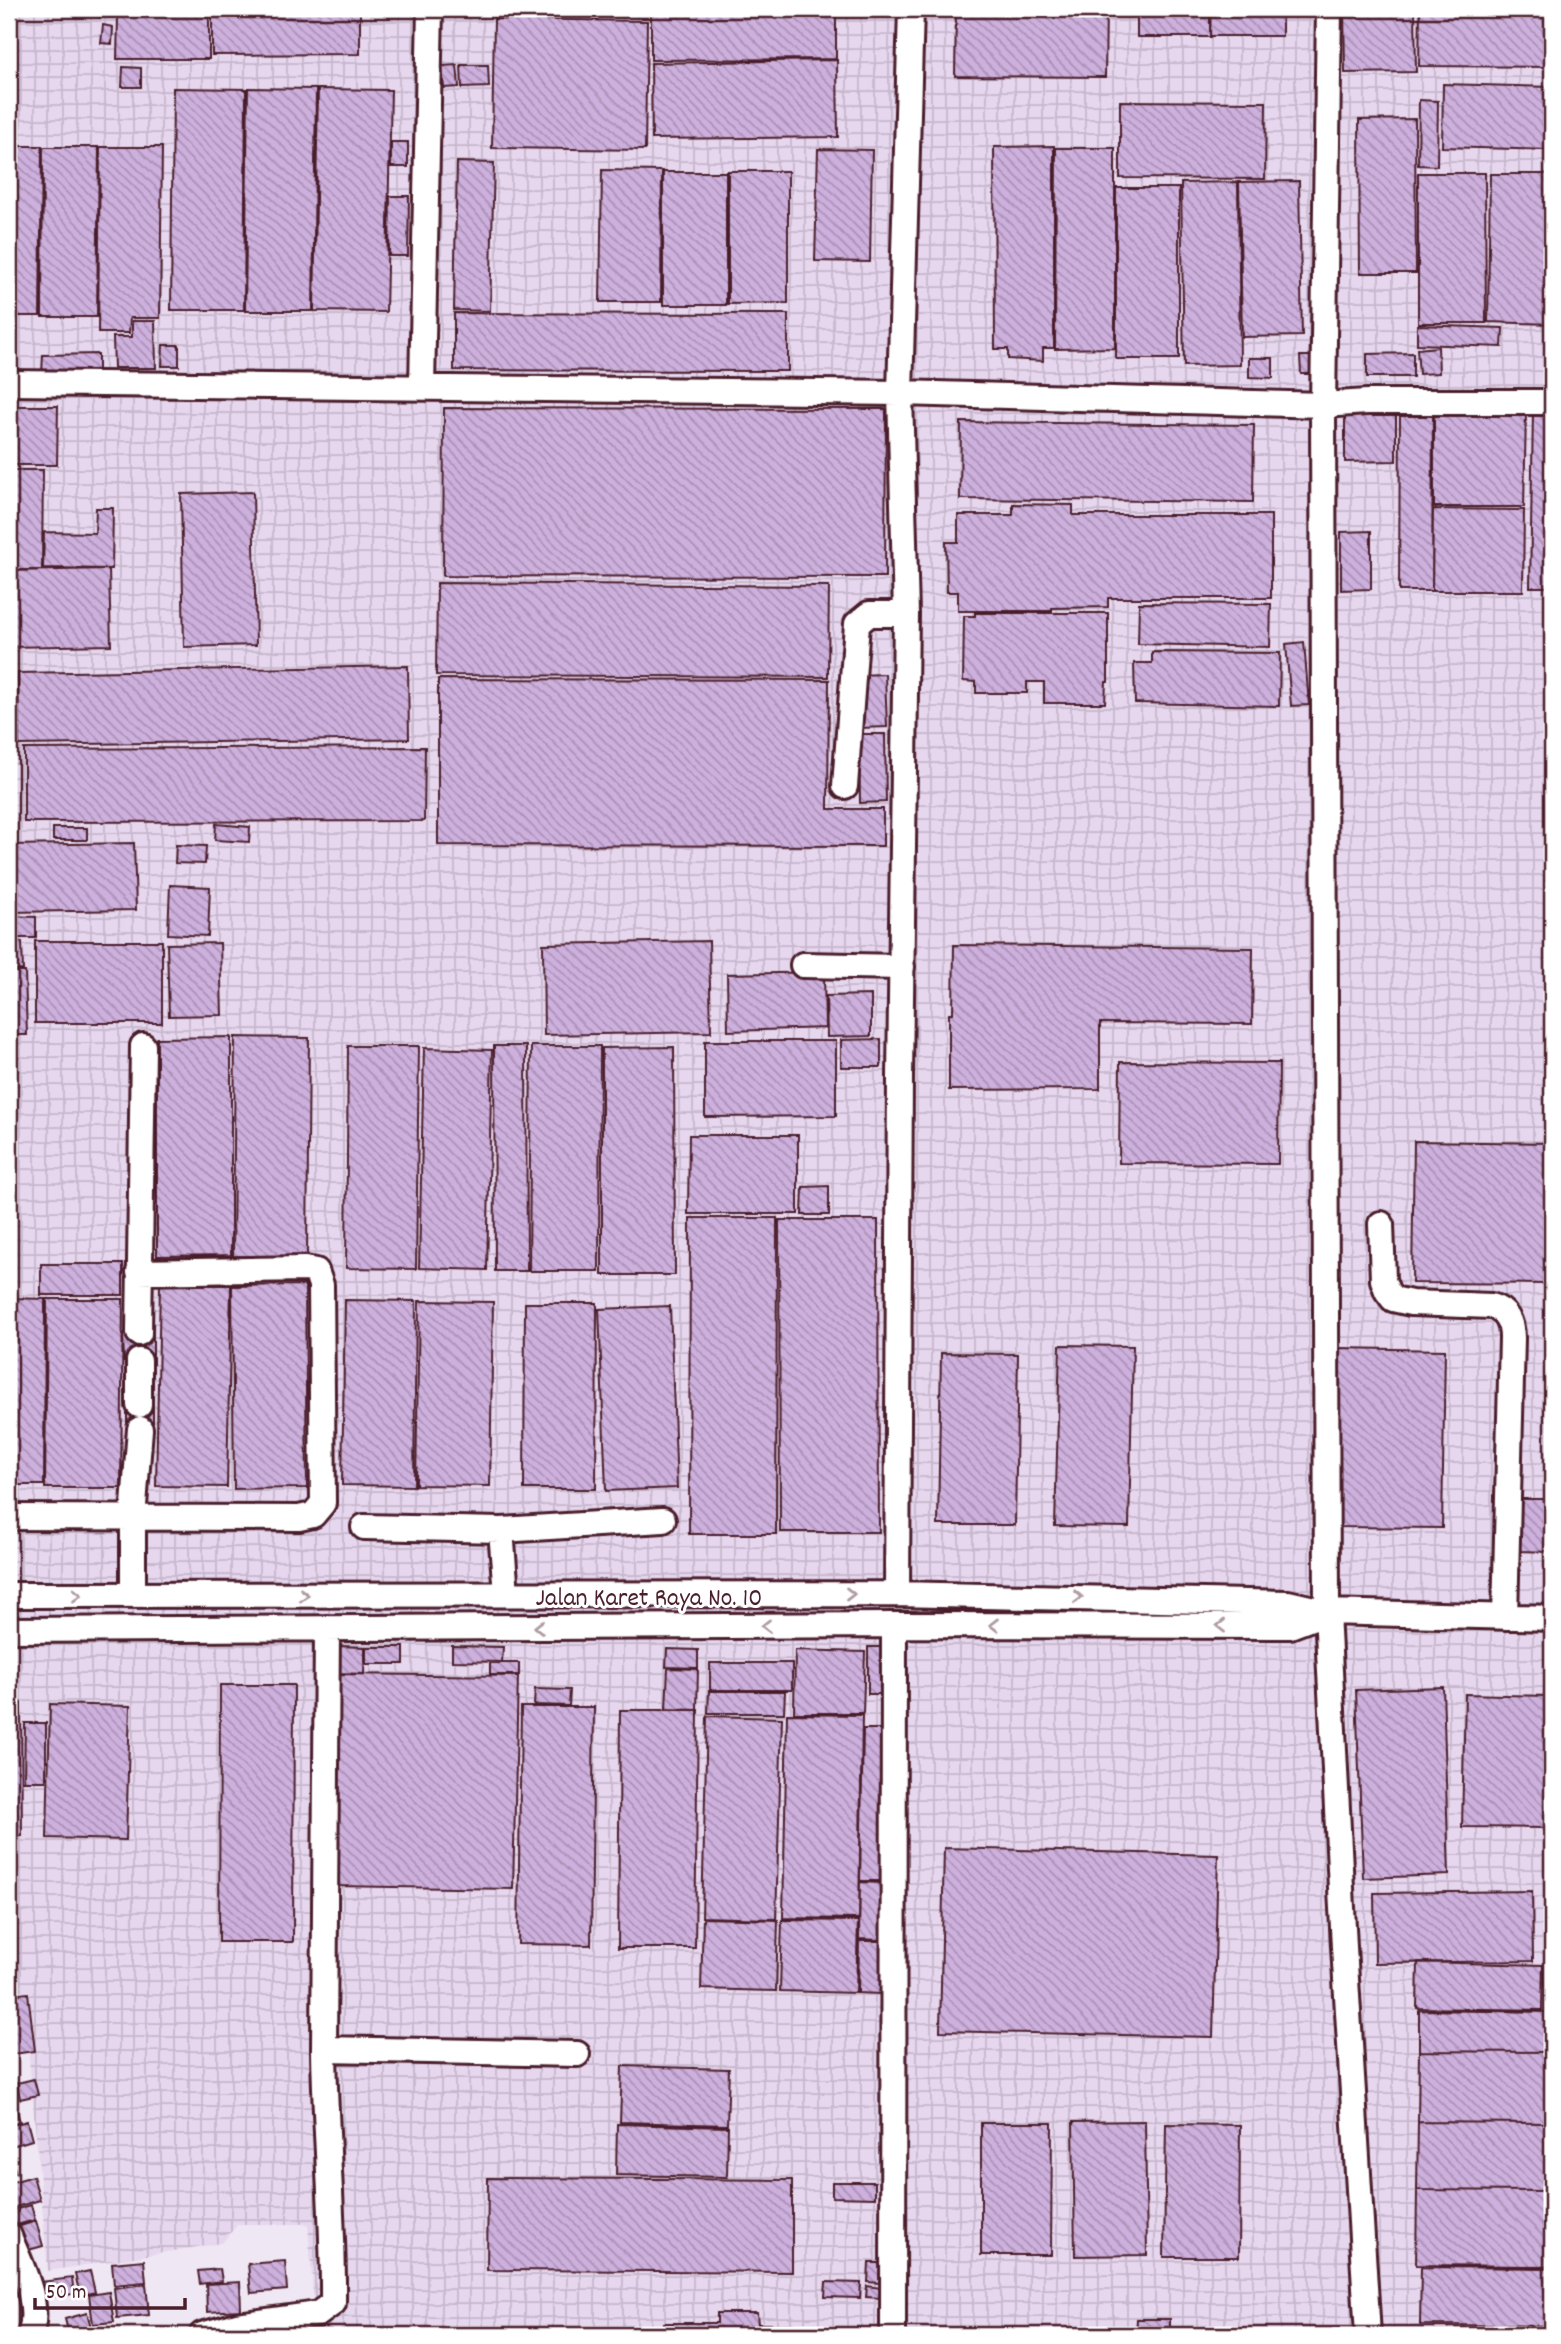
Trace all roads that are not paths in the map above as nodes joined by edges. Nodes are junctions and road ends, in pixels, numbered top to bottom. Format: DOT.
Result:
graph roads {
  1 [pos="430,9"];
  2 [pos="911,9"];
  3 [pos="1329,9"];
  4 [pos="9,383"];
  5 [pos="422,386"];
  6 [pos="900,393"];
  7 [pos="1552,402"];
  8 [pos="1323,405"];
  9 [pos="906,614"];
  10 [pos="845,786"];
  11 [pos="803,965"];
  12 [pos="902,967"];
  13 [pos="144,1046"];
  14 [pos="1381,1224"];
  15 [pos="139,1272"];
  16 [pos="139,1334"];
  17 [pos="139,1362"];
  18 [pos="9,1517"];
  19 [pos="133,1518"];
  20 [pos="663,1520"];
  21 [pos="364,1528"];
  22 [pos="501,1530"];
  23 [pos="506,1594"];
  24 [pos="897,1594"];
  25 [pos="9,1595"];
  26 [pos="133,1595"];
  27 [pos="1326,1612"];
  28 [pos="1289,1615"];
  29 [pos="1505,1617"];
  30 [pos="1552,1618"];
  31 [pos="894,1625"];
  32 [pos="327,1628"];
  33 [pos="9,1630"];
  34 [pos="324,2049"];
  35 [pos="577,2054"];
  36 [pos="9,2236"];
  37 [pos="30,2335"];
  38 [pos="202,2335"];
  39 [pos="893,2335"];
  40 [pos="1368,2335"];
  1 -- 5 [label="street"];
  2 -- 6 [label="street"];
  3 -- 8 [label="street"];
  4 -- 5 [label="street"];
  5 -- 6 [label="street"];
  6 -- 8 [label="street"];
  6 -- 9 [label="street"];
  7 -- 8 [label="street"];
  8 -- 27 [label="street"];
  9 -- 10 [label="street"];
  9 -- 12 [label="street"];
  11 -- 12 [label="street"];
  12 -- 24 [label="street"];
  13 -- 15 [label="street"];
  14 -- 29 [label="street"];
  15 -- 16 [label="street"];
  15 -- 19 [label="street"];
  17 -- 19 [label="street"];
  18 -- 19 [label="street"];
  19 -- 26 [label="street"];
  20 -- 22 [label="street"];
  21 -- 22 [label="street"];
  22 -- 23 [label="street"];
  23 -- 24 [label="street, Jalan Karet Raya No. 10, one-way"];
  26 -- 23 [label="street, Jalan Karet Raya No. 10, one-way"];
  24 -- 28 [label="street, Jalan Karet Raya No. 10, one-way"];
  25 -- 26 [label="street, Jalan Karet Raya No. 10, one-way"];
  27 -- 28 [label="street"];
  27 -- 29 [label="street"];
  27 -- 40 [label="street"];
  28 -- 31 [label="street, Jalan Karet Raya No. 10, one-way"];
  29 -- 30 [label="street"];
  31 -- 32 [label="street, Jalan Karet Raya No. 10, one-way"];
  31 -- 39 [label="street"];
  32 -- 33 [label="street, Jalan Karet Raya No. 10"];
  32 -- 34 [label="street"];
  34 -- 35 [label="street"];
  34 -- 38 [label="street"];
  36 -- 37 [label="street"];
}
